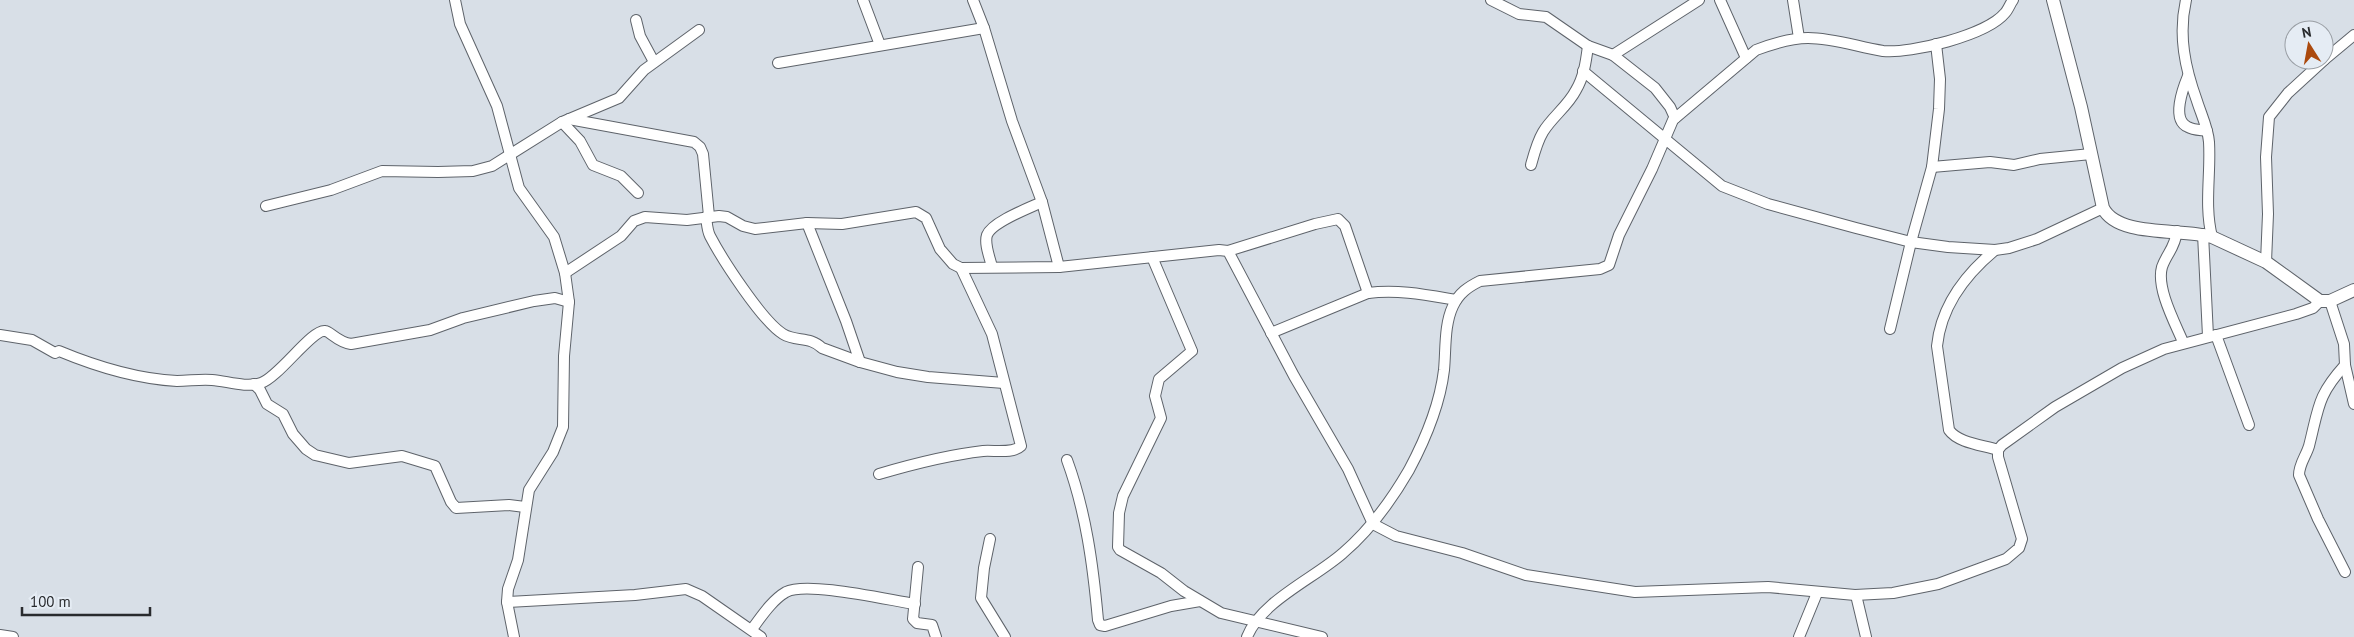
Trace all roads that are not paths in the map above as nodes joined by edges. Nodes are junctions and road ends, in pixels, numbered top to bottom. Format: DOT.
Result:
graph roads {
  1 [pos="455,0"];
  2 [pos="863,0"];
  3 [pos="973,0"];
  4 [pos="1492,0"];
  5 [pos="1699,0"];
  6 [pos="1720,0"];
  7 [pos="1793,0"];
  8 [pos="2013,0"];
  9 [pos="2053,0"];
  10 [pos="2186,0"];
  11 [pos="636,20"];
  12 [pos="984,28"];
  13 [pos="700,30"];
  14 [pos="2354,35"];
  15 [pos="1799,38"];
  16 [pos="1936,44"];
  17 [pos="880,45"];
  18 [pos="1588,46"];
  19 [pos="2334,52"];
  20 [pos="1614,55"];
  21 [pos="1746,58"];
  22 [pos="654,62"];
  23 [pos="778,63"];
  24 [pos="1583,70"];
  25 [pos="2313,70"];
  26 [pos="2188,76"];
  27 [pos="1675,118"];
  28 [pos="566,120"];
  29 [pos="2207,131"];
  30 [pos="1664,138"];
  31 [pos="2091,154"];
  32 [pos="510,156"];
  33 [pos="1531,165"];
  34 [pos="1932,167"];
  35 [pos="638,194"];
  36 [pos="1042,202"];
  37 [pos="266,206"];
  38 [pos="2103,208"];
  39 [pos="708,216"];
  40 [pos="807,223"];
  41 [pos="2177,231"];
  42 [pos="2207,236"];
  43 [pos="1911,242"];
  44 [pos="1994,250"];
  45 [pos="1228,251"];
  46 [pos="1152,257"];
  47 [pos="2266,262"];
  48 [pos="992,267"];
  49 [pos="1059,267"];
  50 [pos="962,268"];
  51 [pos="565,274"];
  52 [pos="2354,290"];
  53 [pos="1368,293"];
  54 [pos="1456,300"];
  55 [pos="2325,301"];
  56 [pos="569,302"];
  57 [pos="1890,330"];
  58 [pos="1271,333"];
  59 [pos="0,335"];
  60 [pos="2212,335"];
  61 [pos="2183,342"];
  62 [pos="860,362"];
  63 [pos="2345,365"];
  64 [pos="1004,383"];
  65 [pos="254,384"];
  66 [pos="2354,401"];
  67 [pos="2249,425"];
  68 [pos="1998,450"];
  69 [pos="1067,460"];
  70 [pos="879,474"];
  71 [pos="525,507"];
  72 [pos="1373,524"];
  73 [pos="990,539"];
  74 [pos="918,567"];
  75 [pos="2345,572"];
  76 [pos="1817,593"];
  77 [pos="1856,595"];
  78 [pos="1200,601"];
  79 [pos="507,602"];
  80 [pos="915,604"];
  81 [pos="1255,621"];
  82 [pos="752,629"];
  83 [pos="0,635"];
  84 [pos="12,637"];
  85 [pos="514,637"];
  86 [pos="762,637"];
  87 [pos="936,637"];
  88 [pos="1005,637"];
  89 [pos="1247,637"];
  90 [pos="1322,637"];
  91 [pos="1799,637"];
  92 [pos="1866,637"];
  1 -- 32 [label="street"];
  2 -- 17 [label="street"];
  3 -- 12 [label="street"];
  4 -- 18 [label="street"];
  5 -- 20 [label="street"];
  6 -- 21 [label="street"];
  7 -- 15 [label="street"];
  8 -- 16 [label="street"];
  9 -- 31 [label="street"];
  10 -- 26 [label="street"];
  11 -- 22 [label="street"];
  12 -- 17 [label="street"];
  12 -- 36 [label="street"];
  13 -- 22 [label="street"];
  14 -- 19 [label="street"];
  15 -- 16 [label="street"];
  15 -- 21 [label="street"];
  16 -- 34 [label="street"];
  17 -- 23 [label="street"];
  18 -- 20 [label="street"];
  18 -- 24 [label="street"];
  20 -- 27 [label="street"];
  21 -- 27 [label="street"];
  22 -- 28 [label="street"];
  24 -- 30 [label="street"];
  24 -- 33 [label="street"];
  25 -- 47 [label="street"];
  26 -- 29 [label="street"];
  26 -- 29 [label="street"];
  27 -- 30 [label="street"];
  28 -- 32 [label="street"];
  28 -- 35 [label="street"];
  28 -- 39 [label="street"];
  29 -- 42 [label="street"];
  30 -- 43 [label="street"];
  30 -- 54 [label="street"];
  31 -- 34 [label="street"];
  31 -- 38 [label="street"];
  32 -- 37 [label="street"];
  32 -- 51 [label="street"];
  34 -- 43 [label="street"];
  36 -- 48 [label="street"];
  36 -- 49 [label="street"];
  38 -- 41 [label="street"];
  38 -- 44 [label="street"];
  39 -- 40 [label="street"];
  39 -- 51 [label="street"];
  39 -- 62 [label="street"];
  40 -- 50 [label="street"];
  40 -- 62 [label="street"];
  41 -- 42 [label="street"];
  41 -- 61 [label="street"];
  42 -- 47 [label="street"];
  42 -- 60 [label="street"];
  43 -- 44 [label="street"];
  43 -- 57 [label="street"];
  44 -- 68 [label="street"];
  45 -- 46 [label="street"];
  45 -- 53 [label="street"];
  45 -- 58 [label="street"];
  46 -- 49 [label="street"];
  46 -- 78 [label="street"];
  47 -- 55 [label="street"];
  48 -- 49 [label="street"];
  48 -- 50 [label="street"];
  50 -- 64 [label="street"];
  51 -- 56 [label="street"];
  52 -- 55 [label="street"];
  53 -- 54 [label="street"];
  53 -- 58 [label="street"];
  54 -- 72 [label="street"];
  55 -- 60 [label="street"];
  55 -- 63 [label="street"];
  56 -- 65 [label="street"];
  56 -- 71 [label="street"];
  58 -- 72 [label="street"];
  59 -- 65 [label="street"];
  60 -- 61 [label="street"];
  60 -- 67 [label="street"];
  61 -- 68 [label="street"];
  62 -- 64 [label="street"];
  63 -- 66 [label="street"];
  63 -- 75 [label="street"];
  64 -- 70 [label="street"];
  65 -- 71 [label="street"];
  68 -- 77 [label="street"];
  69 -- 78 [label="street"];
  71 -- 79 [label="street"];
  72 -- 76 [label="street"];
  72 -- 81 [label="street"];
  73 -- 88 [label="street"];
  74 -- 80 [label="street"];
  76 -- 77 [label="street"];
  76 -- 91 [label="street"];
  77 -- 92 [label="street"];
  78 -- 81 [label="street"];
  79 -- 82 [label="street"];
  79 -- 85 [label="street"];
  80 -- 82 [label="street"];
  80 -- 87 [label="street"];
  81 -- 89 [label="street"];
  81 -- 90 [label="street"];
  82 -- 86 [label="street"];
  83 -- 84 [label="street"];
}
